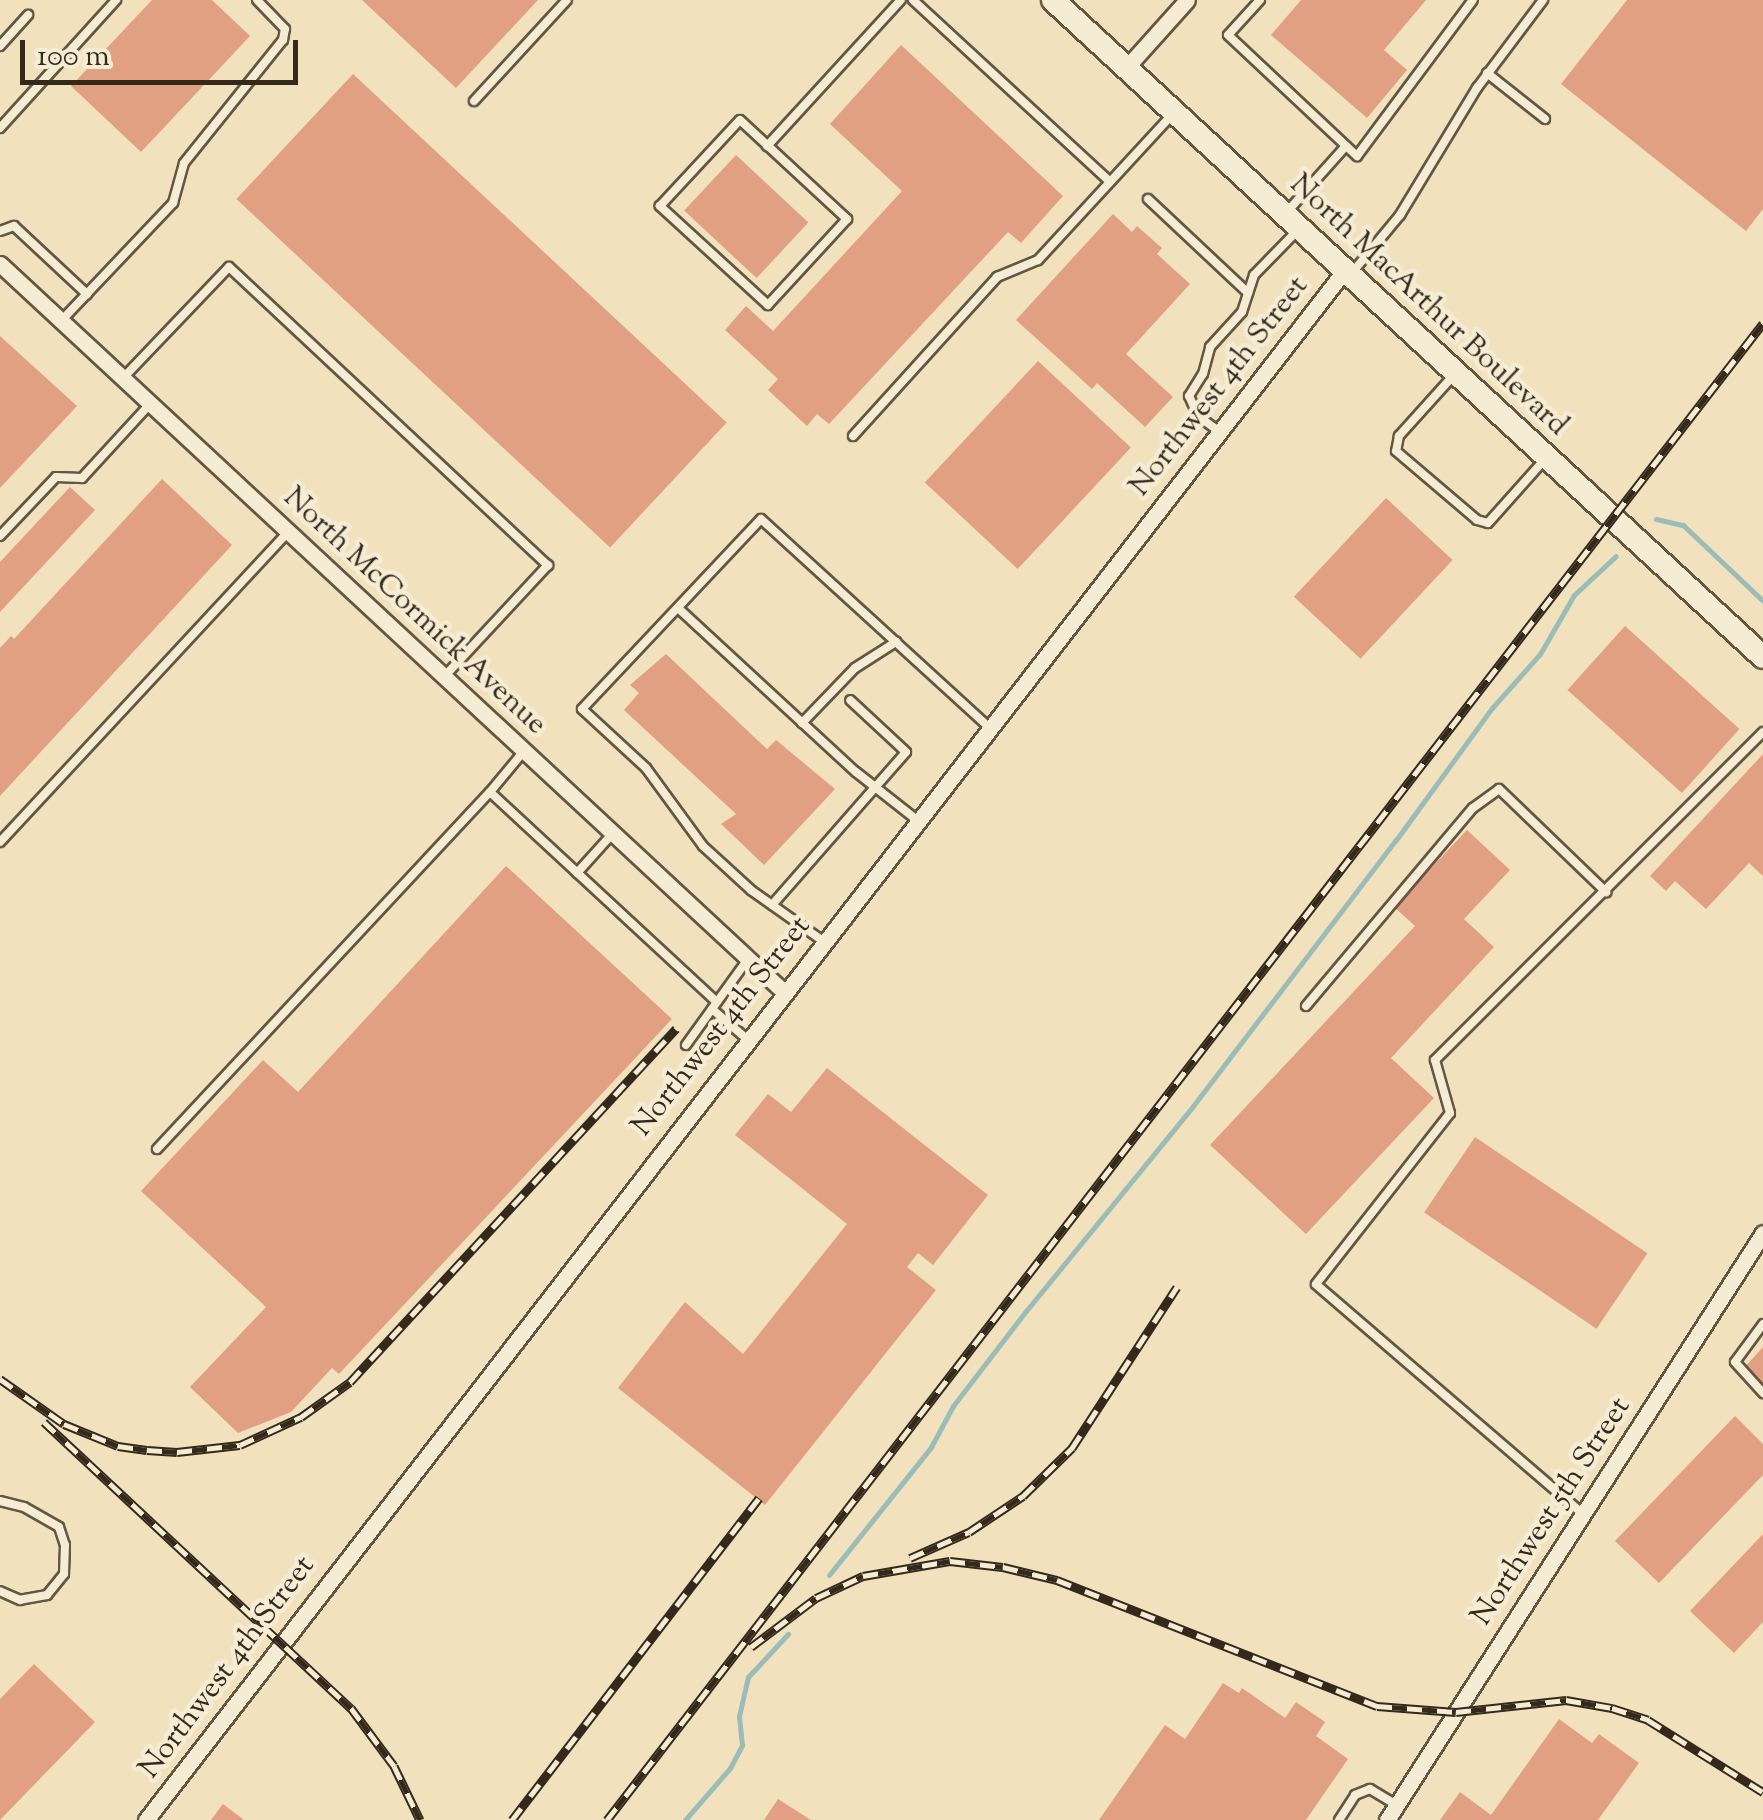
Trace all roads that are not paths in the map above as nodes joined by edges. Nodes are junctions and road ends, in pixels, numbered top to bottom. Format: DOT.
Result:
graph roads {
  1 [pos="116,0"];
  2 [pos="257,0"];
  3 [pos="567,0"];
  4 [pos="901,0"];
  5 [pos="913,0"];
  6 [pos="1053,0"];
  7 [pos="1187,0"];
  8 [pos="1260,0"];
  9 [pos="1473,0"];
  10 [pos="1543,0"];
  11 [pos="28,16"];
  12 [pos="0,46"];
  13 [pos="1126,68"];
  14 [pos="1487,74"];
  15 [pos="474,101"];
  16 [pos="1174,112"];
  17 [pos="1545,119"];
  18 [pos="0,128"];
  19 [pos="768,146"];
  20 [pos="1346,146"];
  21 [pos="1110,182"];
  22 [pos="1148,199"];
  23 [pos="1292,221"];
  24 [pos="0,232"];
  25 [pos="2,272"];
  26 [pos="1348,272"];
  27 [pos="1248,292"];
  28 [pos="87,294"];
  29 [pos="61,321"];
  30 [pos="1456,373"];
  31 [pos="122,379"];
  32 [pos="150,404"];
  33 [pos="1220,432"];
  34 [pos="852,436"];
  35 [pos="1547,457"];
  36 [pos="288,532"];
  37 [pos="0,536"];
  38 [pos="678,608"];
  39 [pos="896,642"];
  40 [pos="1763,657"];
  41 [pos="444,677"];
  42 [pos="850,700"];
  43 [pos="802,723"];
  44 [pos="989,726"];
  45 [pos="1763,732"];
  46 [pos="524,752"];
  47 [pos="876,788"];
  48 [pos="490,792"];
  49 [pos="917,820"];
  50 [pos="613,834"];
  51 [pos="0,842"];
  52 [pos="577,873"];
  53 [pos="1606,892"];
  54 [pos="772,905"];
  55 [pos="824,940"];
  56 [pos="748,959"];
  57 [pos="784,992"];
  58 [pos="714,1006"];
  59 [pos="1306,1006"];
  60 [pos="747,1039"];
  61 [pos="686,1045"];
  62 [pos="157,1148"];
  63 [pos="1763,1233"];
  64 [pos="1763,1324"];
  65 [pos="1763,1393"];
  66 [pos="0,1502"];
  67 [pos="1583,1514"];
  68 [pos="0,1590"];
  69 [pos="1397,1805"];
  70 [pos="146,1820"];
  71 [pos="1339,1820"];
  72 [pos="1387,1820"];
  1 -- 18 [label="lane"];
  2 -- 28 [label="lane"];
  3 -- 15 [label="lane"];
  4 -- 19 [label="lane"];
  5 -- 21 [label="lane"];
  6 -- 13 [label="main road, North MacArthur Boulevard"];
  7 -- 13 [label="street"];
  8 -- 20 [label="lane"];
  9 -- 20 [label="lane"];
  10 -- 14 [label="lane"];
  11 -- 12 [label="lane"];
  13 -- 16 [label="main road, North MacArthur Boulevard"];
  14 -- 17 [label="lane"];
  14 -- 26 [label="lane"];
  16 -- 21 [label="lane"];
  16 -- 23 [label="main road, North MacArthur Boulevard"];
  19 -- 19 [label="lane"];
  20 -- 23 [label="lane"];
  21 -- 34 [label="lane"];
  22 -- 27 [label="lane"];
  23 -- 26 [label="main road, North MacArthur Boulevard"];
  23 -- 27 [label="lane"];
  24 -- 28 [label="lane"];
  25 -- 29 [label="street, North McCormick Avenue"];
  26 -- 30 [label="main road, North MacArthur Boulevard"];
  26 -- 33 [label="street, Northwest 4th Street"];
  27 -- 33 [label="lane"];
  28 -- 29 [label="lane"];
  29 -- 31 [label="street, North McCormick Avenue"];
  30 -- 35 [label="main road, North MacArthur Boulevard"];
  30 -- 35 [label="lane"];
  31 -- 32 [label="street, North McCormick Avenue"];
  31 -- 41 [label="lane"];
  32 -- 36 [label="street, North McCormick Avenue"];
  32 -- 37 [label="lane"];
  33 -- 44 [label="street, Northwest 4th Street"];
  35 -- 40 [label="main road, North MacArthur Boulevard"];
  36 -- 41 [label="street, North McCormick Avenue"];
  36 -- 51 [label="lane"];
  38 -- 39 [label="lane"];
  38 -- 43 [label="lane"];
  38 -- 54 [label="lane"];
  39 -- 43 [label="lane"];
  39 -- 44 [label="lane"];
  41 -- 46 [label="street, North McCormick Avenue"];
  42 -- 47 [label="lane"];
  43 -- 47 [label="lane"];
  44 -- 49 [label="street, Northwest 4th Street"];
  45 -- 53 [label="lane"];
  46 -- 48 [label="lane"];
  46 -- 50 [label="street, North McCormick Avenue"];
  47 -- 49 [label="lane"];
  47 -- 54 [label="lane"];
  48 -- 52 [label="lane"];
  48 -- 62 [label="lane"];
  49 -- 55 [label="street, Northwest 4th Street"];
  50 -- 52 [label="lane"];
  50 -- 56 [label="street, North McCormick Avenue"];
  52 -- 58 [label="lane"];
  53 -- 59 [label="lane"];
  53 -- 67 [label="lane"];
  54 -- 55 [label="lane"];
  55 -- 57 [label="street, Northwest 4th Street"];
  56 -- 57 [label="street, North McCormick Avenue"];
  56 -- 58 [label="lane"];
  57 -- 60 [label="street, Northwest 4th Street"];
  58 -- 60 [label="lane"];
  58 -- 61 [label="lane"];
  60 -- 70 [label="street, Northwest 4th Street"];
  63 -- 67 [label="street, Northwest 5th Street"];
  64 -- 65 [label="lane"];
  66 -- 68 [label="lane"];
  67 -- 69 [label="street, Northwest 5th Street"];
  69 -- 71 [label="lane"];
  69 -- 72 [label="street, Northwest 5th Street"];
}
